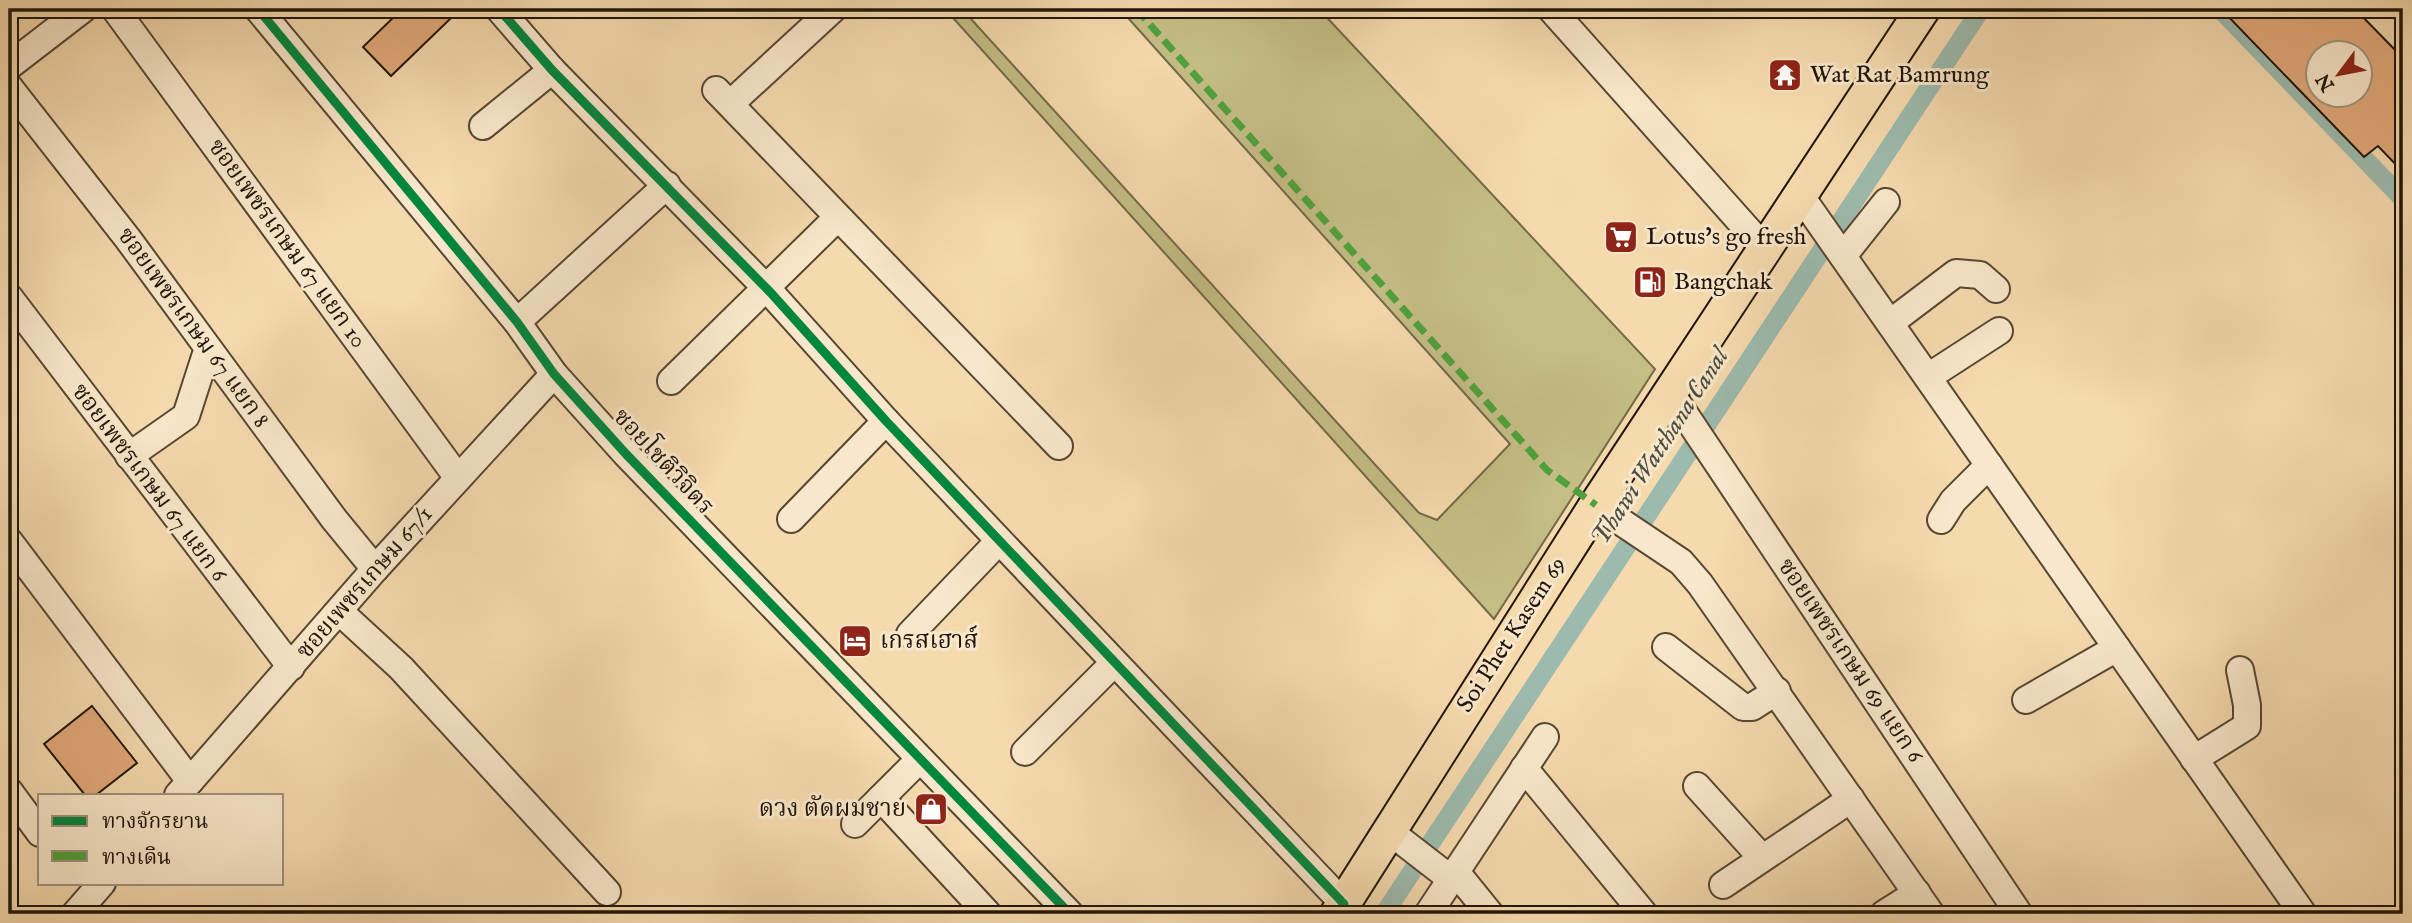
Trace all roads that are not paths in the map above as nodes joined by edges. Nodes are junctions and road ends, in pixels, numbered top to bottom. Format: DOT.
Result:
graph roads {
  1 [pos="83,9"];
  2 [pos="116,9"];
  3 [pos="258,9"];
  4 [pos="499,9"];
  5 [pos="833,9"];
  6 [pos="1550,9"];
  7 [pos="1923,9"];
  8 [pos="9,66"];
  9 [pos="552,70"];
  10 [pos="9,87"];
  11 [pos="483,126"];
  12 [pos="667,185"];
  13 [pos="1886,202"];
  14 [pos="1806,203"];
  15 [pos="838,217"];
  16 [pos="1765,248"];
  17 [pos="1842,254"];
  18 [pos="767,289"];
  19 [pos="1996,289"];
  20 [pos="9,297"];
  21 [pos="517,322"];
  22 [pos="1891,324"];
  23 [pos="1999,331"];
  24 [pos="205,357"];
  25 [pos="554,374"];
  26 [pos="1928,377"];
  27 [pos="671,382"];
  28 [pos="1676,399"];
  29 [pos="886,421"];
  30 [pos="1059,446"];
  31 [pos="130,456"];
  32 [pos="1989,465"];
  33 [pos="458,478"];
  34 [pos="1604,511"];
  35 [pos="791,519"];
  36 [pos="1941,520"];
  37 [pos="9,541"];
  38 [pos="999,541"];
  39 [pos="375,569"];
  40 [pos="340,612"];
  41 [pos="910,634"];
  42 [pos="1666,647"];
  43 [pos="2117,648"];
  44 [pos="1114,663"];
  45 [pos="291,667"];
  46 [pos="2240,670"];
  47 [pos="1777,691"];
  48 [pos="2026,701"];
  49 [pos="1545,737"];
  50 [pos="1025,752"];
  51 [pos="2194,759"];
  52 [pos="1524,768"];
  53 [pos="910,769"];
  54 [pos="1697,786"];
  55 [pos="184,788"];
  56 [pos="9,791"];
  57 [pos="881,798"];
  58 [pos="1851,799"];
  59 [pos="855,824"];
  60 [pos="38,829"];
  61 [pos="1395,836"];
  62 [pos="1762,858"];
  63 [pos="1448,873"];
  64 [pos="1723,885"];
  65 [pos="607,892"];
  66 [pos="1924,904"];
  67 [pos="1341,909"];
  68 [pos="988,914"];
  69 [pos="1069,914"];
  70 [pos="1428,914"];
  71 [pos="1490,914"];
  72 [pos="1644,914"];
  73 [pos="1884,914"];
  74 [pos="2019,914"];
  75 [pos="2303,914"];
  1 -- 8 [label="street"];
  2 -- 33 [label="street, ซอยเพชรเกษม 67 แยก 10"];
  3 -- 21 [label="street, ซอยโชติวิจิตร"];
  4 -- 9 [label="street"];
  5 -- 15 [label="street"];
  6 -- 16 [label="street"];
  7 -- 14 [label="main road, Soi Phet Kasem 69"];
  9 -- 11 [label="street"];
  9 -- 12 [label="street"];
  10 -- 39 [label="street, ซอยเพชรเกษม 67 แยก 8"];
  12 -- 18 [label="street"];
  12 -- 21 [label="street"];
  13 -- 17 [label="street"];
  14 -- 16 [label="main road, Soi Phet Kasem 69"];
  14 -- 17 [label="street"];
  15 -- 18 [label="street"];
  15 -- 30 [label="street"];
  16 -- 28 [label="main road, Soi Phet Kasem 69"];
  17 -- 22 [label="street"];
  18 -- 27 [label="street"];
  18 -- 29 [label="street"];
  19 -- 22 [label="street"];
  20 -- 31 [label="street, ซอยเพชรเกษม 67 แยก 6"];
  21 -- 25 [label="street, ซอยโชติวิจิตร"];
  22 -- 26 [label="street"];
  23 -- 26 [label="street"];
  24 -- 31 [label="street"];
  25 -- 33 [label="street, ซอยเพชรเกษม 67/1"];
  25 -- 69 [label="street, ซอยโชติวิจิตร"];
  26 -- 32 [label="street"];
  28 -- 34 [label="main road, Soi Phet Kasem 69"];
  28 -- 74 [label="street, ซอยเพชรเกษม 69 แยก 6"];
  29 -- 35 [label="street"];
  29 -- 38 [label="street"];
  31 -- 45 [label="street, ซอยเพชรเกษม 67 แยก 6"];
  32 -- 36 [label="street"];
  32 -- 43 [label="street"];
  33 -- 39 [label="street, ซอยเพชรเกษม 67/1"];
  34 -- 47 [label="street"];
  34 -- 61 [label="main road, Soi Phet Kasem 69"];
  37 -- 55 [label="street"];
  38 -- 41 [label="street"];
  38 -- 44 [label="street"];
  39 -- 40 [label="street, ซอยเพชรเกษม 67/1"];
  40 -- 45 [label="street, ซอยเพชรเกษม 67/1"];
  40 -- 65 [label="street"];
  42 -- 47 [label="street"];
  43 -- 48 [label="street"];
  43 -- 51 [label="street"];
  44 -- 50 [label="street"];
  44 -- 67 [label="street"];
  45 -- 55 [label="street, ซอยเพชรเกษม 67/1"];
  46 -- 51 [label="street"];
  47 -- 58 [label="street"];
  49 -- 52 [label="street"];
  51 -- 75 [label="street"];
  52 -- 63 [label="street"];
  52 -- 72 [label="street"];
  53 -- 57 [label="street"];
  54 -- 62 [label="street"];
  56 -- 60 [label="street"];
  57 -- 59 [label="street"];
  57 -- 68 [label="street"];
  58 -- 62 [label="street"];
  58 -- 66 [label="street"];
  61 -- 63 [label="street"];
  61 -- 67 [label="main road, Soi Phet Kasem 69"];
  62 -- 64 [label="street"];
  63 -- 70 [label="street"];
  63 -- 71 [label="street"];
  66 -- 73 [label="street"];
}
